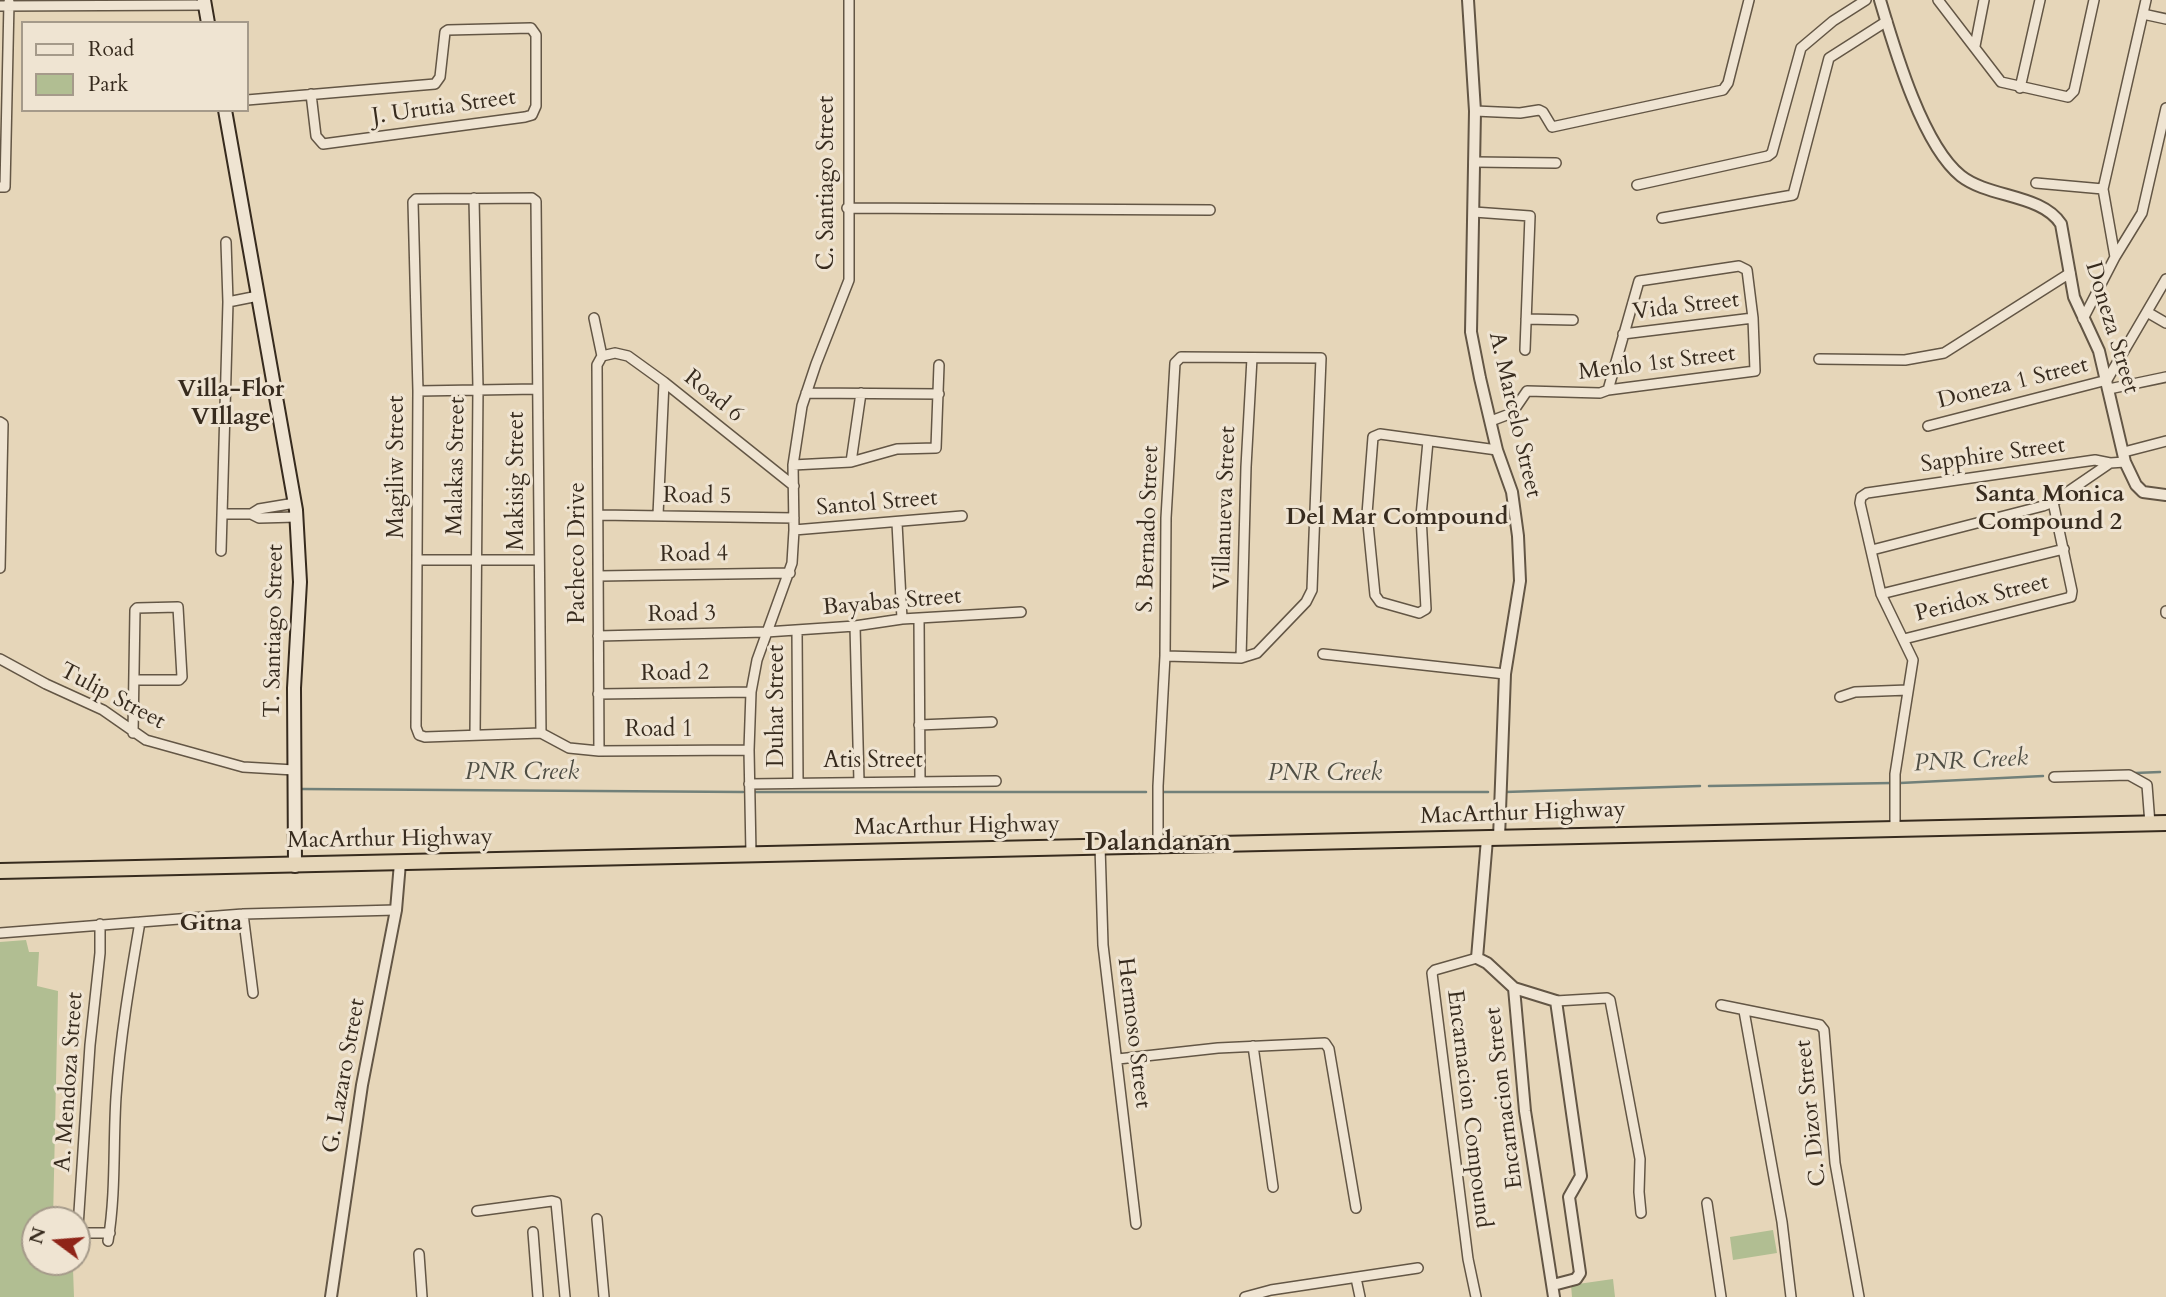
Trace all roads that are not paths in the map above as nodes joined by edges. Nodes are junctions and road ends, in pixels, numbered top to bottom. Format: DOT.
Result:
graph roads {
  1 [pos="849,0"];
  2 [pos="1468,0"];
  3 [pos="1749,0"];
  4 [pos="1866,0"];
  5 [pos="1880,0"];
  6 [pos="1938,0"];
  7 [pos="1984,0"];
  8 [pos="2040,0"];
  9 [pos="2094,0"];
  10 [pos="2146,0"];
  11 [pos="204,3"];
  12 [pos="6,4"];
  13 [pos="2143,14"];
  14 [pos="2166,19"];
  15 [pos="208,21"];
  16 [pos="1886,21"];
  17 [pos="1975,46"];
  18 [pos="2020,88"];
  19 [pos="311,94"];
  20 [pos="248,100"];
  21 [pos="2166,108"];
  22 [pos="1475,111"];
  23 [pos="225,112"];
  24 [pos="1474,162"];
  25 [pos="1556,163"];
  26 [pos="2036,183"];
  27 [pos="1637,185"];
  28 [pos="3,187"];
  29 [pos="2104,189"];
  30 [pos="474,198"];
  31 [pos="848,208"];
  32 [pos="1210,210"];
  33 [pos="1474,212"];
  34 [pos="1662,218"];
  35 [pos="226,242"];
  36 [pos="2115,257"];
  37 [pos="2070,273"];
  38 [pos="2166,279"];
  39 [pos="258,296"];
  40 [pos="228,302"];
  41 [pos="2147,312"];
  42 [pos="594,318"];
  43 [pos="1753,318"];
  44 [pos="1526,319"];
  45 [pos="2083,319"];
  46 [pos="1573,320"];
  47 [pos="2166,323"];
  48 [pos="1623,334"];
  49 [pos="1525,351"];
  50 [pos="602,356"];
  51 [pos="1252,358"];
  52 [pos="1819,359"];
  53 [pos="939,365"];
  54 [pos="2166,377"];
  55 [pos="664,382"];
  56 [pos="2108,385"];
  57 [pos="478,388"];
  58 [pos="537,388"];
  59 [pos="1608,390"];
  60 [pos="418,391"];
  61 [pos="806,393"];
  62 [pos="861,393"];
  63 [pos="939,394"];
  64 [pos="1491,421"];
  65 [pos="0,422"];
  66 [pos="1928,426"];
  67 [pos="1427,441"];
  68 [pos="2166,441"];
  69 [pos="1497,450"];
  70 [pos="2124,457"];
  71 [pos="851,462"];
  72 [pos="2110,463"];
  73 [pos="793,465"];
  74 [pos="794,486"];
  75 [pos="2166,495"];
  76 [pos="2053,502"];
  77 [pos="295,510"];
  78 [pos="223,514"];
  79 [pos="599,515"];
  80 [pos="658,515"];
  81 [pos="962,516"];
  82 [pos="794,518"];
  83 [pos="897,523"];
  84 [pos="794,530"];
  85 [pos="2064,549"];
  86 [pos="1872,550"];
  87 [pos="221,551"];
  88 [pos="417,560"];
  89 [pos="476,560"];
  90 [pos="538,561"];
  91 [pos="0,568"];
  92 [pos="790,573"];
  93 [pos="599,576"];
  94 [pos="1881,594"];
  95 [pos="1021,612"];
  96 [pos="919,618"];
  97 [pos="902,619"];
  98 [pos="855,626"];
  99 [pos="797,630"];
  100 [pos="766,632"];
  101 [pos="598,636"];
  102 [pos="1904,639"];
  103 [pos="1323,653"];
  104 [pos="1165,656"];
  105 [pos="1241,658"];
  106 [pos="0,659"];
  107 [pos="1505,674"];
  108 [pos="134,680"];
  109 [pos="1908,690"];
  110 [pos="751,692"];
  111 [pos="598,694"];
  112 [pos="1840,697"];
  113 [pos="992,722"];
  114 [pos="919,725"];
  115 [pos="133,733"];
  116 [pos="541,733"];
  117 [pos="475,734"];
  118 [pos="749,750"];
  119 [pos="598,751"];
  120 [pos="294,770"];
  121 [pos="2054,778"];
  122 [pos="920,781"];
  123 [pos="996,781"];
  124 [pos="798,782"];
  125 [pos="859,782"];
  126 [pos="749,784"];
  127 [pos="2166,823"];
  128 [pos="2150,824"];
  129 [pos="1895,830"];
  130 [pos="1493,839"];
  131 [pos="1158,845"];
  132 [pos="1100,846"];
  133 [pos="751,854"];
  134 [pos="400,863"];
  135 [pos="295,866"];
  136 [pos="0,871"];
  137 [pos="396,910"];
  138 [pos="243,914"];
  139 [pos="140,922"];
  140 [pos="100,925"];
  141 [pos="0,933"];
  142 [pos="1477,958"];
  143 [pos="1514,988"];
  144 [pos="253,993"];
  145 [pos="1556,1000"];
  146 [pos="1721,1005"];
  147 [pos="1744,1011"];
  148 [pos="1253,1046"];
  149 [pos="1118,1059"];
  150 [pos="1273,1187"];
  151 [pos="1707,1203"];
  152 [pos="80,1206"];
  153 [pos="1356,1208"];
  154 [pos="477,1212"];
  155 [pos="1641,1213"];
  156 [pos="597,1219"];
  157 [pos="1136,1224"];
  158 [pos="533,1232"];
  159 [pos="91,1235"];
  160 [pos="418,1254"];
  161 [pos="1418,1268"];
  162 [pos="1356,1278"];
  163 [pos="1553,1291"];
  164 [pos="1272,1294"];
  165 [pos="331,1297"];
  166 [pos="422,1297"];
  167 [pos="538,1297"];
  168 [pos="565,1297"];
  169 [pos="604,1297"];
  170 [pos="1245,1297"];
  171 [pos="1360,1297"];
  172 [pos="1476,1297"];
  173 [pos="1721,1297"];
  174 [pos="1791,1297"];
  175 [pos="1859,1297"];
  1 -- 31 [label="street, C. Santiago Street"];
  2 -- 22 [label="street, A. Marcelo Street"];
  3 -- 22 [label="street"];
  4 -- 27 [label="street"];
  5 -- 16 [label="street"];
  6 -- 17 [label="street"];
  7 -- 17 [label="street"];
  8 -- 18 [label="street"];
  9 -- 18 [label="street"];
  10 -- 13 [label="street"];
  11 -- 12 [label="street"];
  11 -- 15 [label="main road"];
  12 -- 28 [label="street"];
  13 -- 14 [label="street"];
  13 -- 29 [label="street"];
  16 -- 34 [label="street"];
  16 -- 37 [label="street, Doneza Street"];
  17 -- 18 [label="street"];
  19 -- 19 [label="street, J. Urutia Street"];
  19 -- 20 [label="street"];
  21 -- 36 [label="street"];
  22 -- 24 [label="street, A. Marcelo Street"];
  23 -- 39 [label="main road, T. Santiago Street"];
  24 -- 25 [label="street"];
  24 -- 33 [label="street, A. Marcelo Street"];
  26 -- 29 [label="street"];
  29 -- 36 [label="street"];
  30 -- 57 [label="street, Malakas Street"];
  30 -- 58 [label="street, Makisig Street"];
  30 -- 60 [label="street, Magiliw Street"];
  31 -- 32 [label="street"];
  31 -- 61 [label="street, C. Santiago Street"];
  33 -- 44 [label="street"];
  33 -- 64 [label="street, A. Marcelo Street"];
  35 -- 40 [label="street"];
  36 -- 45 [label="street"];
  37 -- 45 [label="street, Doneza Street"];
  37 -- 52 [label="street"];
  38 -- 41 [label="street"];
  39 -- 40 [label="street"];
  39 -- 77 [label="main road, T. Santiago Street"];
  40 -- 78 [label="street"];
  41 -- 47 [label="street"];
  41 -- 56 [label="street"];
  42 -- 50 [label="street, Pacheco Drive"];
  43 -- 48 [label="street, Vida Street"];
  43 -- 48 [label="street"];
  43 -- 59 [label="street, Menlo 1st Street"];
  44 -- 46 [label="street"];
  44 -- 49 [label="street"];
  45 -- 56 [label="street, Doneza Street"];
  48 -- 59 [label="street"];
  50 -- 55 [label="street, Road 6"];
  50 -- 79 [label="street, Pacheco Drive"];
  51 -- 104 [label="street, S. Bernado Street"];
  51 -- 105 [label="street, Villanueva Street"];
  51 -- 105 [label="street, S. Bernado Street"];
  53 -- 63 [label="street"];
  54 -- 56 [label="street, Doneza 1 Street"];
  55 -- 74 [label="street, Road 6"];
  55 -- 80 [label="street"];
  56 -- 66 [label="street, Doneza 1 Street"];
  56 -- 70 [label="street, Doneza Street"];
  57 -- 58 [label="street"];
  57 -- 60 [label="street"];
  57 -- 89 [label="street, Malakas Street"];
  58 -- 90 [label="street, Makisig Street"];
  59 -- 64 [label="street, Menlo 1st Street"];
  60 -- 88 [label="street, Magiliw Street"];
  61 -- 62 [label="street"];
  61 -- 73 [label="street, C. Santiago Street"];
  62 -- 63 [label="street"];
  62 -- 71 [label="street"];
  63 -- 71 [label="street"];
  64 -- 69 [label="street, A. Marcelo Street"];
  65 -- 91 [label="street"];
  67 -- 67 [label="street"];
  67 -- 69 [label="street"];
  68 -- 70 [label="street, Sapphire Street"];
  69 -- 107 [label="street, A. Marcelo Street"];
  70 -- 72 [label="street, Sapphire Street"];
  70 -- 75 [label="street, Doneza Street"];
  71 -- 73 [label="street"];
  72 -- 76 [label="street"];
  72 -- 86 [label="street, Sapphire Street"];
  73 -- 74 [label="street, C. Santiago Street"];
  74 -- 82 [label="street, C. Santiago Street"];
  76 -- 85 [label="street"];
  76 -- 86 [label="street"];
  77 -- 78 [label="street"];
  77 -- 120 [label="main road, T. Santiago Street"];
  78 -- 87 [label="street"];
  79 -- 80 [label="street, Road 5"];
  79 -- 93 [label="street, Pacheco Drive"];
  80 -- 82 [label="street, Road 5"];
  81 -- 83 [label="street, Santol Street"];
  82 -- 84 [label="street, C. Santiago Street"];
  83 -- 84 [label="street, Santol Street"];
  83 -- 97 [label="street"];
  84 -- 92 [label="street, C. Santiago Street"];
  85 -- 94 [label="street"];
  85 -- 102 [label="street, Peridox Street"];
  86 -- 94 [label="street"];
  88 -- 89 [label="street"];
  88 -- 117 [label="street, Magiliw Street"];
  89 -- 90 [label="street"];
  89 -- 117 [label="street, Malakas Street"];
  90 -- 116 [label="street, Makisig Street"];
  92 -- 93 [label="street, Road 4"];
  92 -- 100 [label="street, C. Santiago Street"];
  93 -- 101 [label="street, Pacheco Drive"];
  94 -- 102 [label="street"];
  95 -- 96 [label="street, Bayabas Street"];
  96 -- 97 [label="street, Bayabas Street"];
  96 -- 114 [label="street"];
  97 -- 98 [label="street, Bayabas Street"];
  98 -- 99 [label="street, Bayabas Street"];
  98 -- 125 [label="street"];
  99 -- 100 [label="street, Bayabas Street"];
  99 -- 124 [label="street, Duhat Street"];
  100 -- 101 [label="street, Road 3"];
  100 -- 110 [label="street, C. Santiago Street"];
  101 -- 111 [label="street, Pacheco Drive"];
  102 -- 109 [label="street"];
  103 -- 107 [label="street"];
  104 -- 105 [label="street"];
  104 -- 131 [label="street, S. Bernado Street"];
  106 -- 115 [label="street, Tulip Street"];
  107 -- 130 [label="street, A. Marcelo Street"];
  108 -- 108 [label="street"];
  108 -- 115 [label="street"];
  109 -- 112 [label="street"];
  109 -- 129 [label="street"];
  110 -- 111 [label="street, Road 2"];
  110 -- 118 [label="street, C. Santiago Street"];
  111 -- 119 [label="street, Pacheco Drive"];
  113 -- 114 [label="street"];
  114 -- 122 [label="street"];
  115 -- 120 [label="street, Tulip Street"];
  116 -- 117 [label="street"];
  116 -- 119 [label="street, Road 1"];
  118 -- 119 [label="street, Road 1"];
  118 -- 126 [label="street, C. Santiago Street"];
  120 -- 135 [label="main road, T. Santiago Street"];
  121 -- 128 [label="street"];
  122 -- 123 [label="street, Atis Street"];
  122 -- 125 [label="street, Atis Street"];
  124 -- 125 [label="street, Atis Street"];
  124 -- 126 [label="street, Atis Street"];
  126 -- 133 [label="street, C. Santiago Street"];
  127 -- 128 [label="highway, MacArthur Highway"];
  128 -- 129 [label="highway, MacArthur Highway"];
  129 -- 130 [label="highway, MacArthur Highway"];
  130 -- 131 [label="highway, MacArthur Highway"];
  130 -- 142 [label="street"];
  131 -- 132 [label="highway, MacArthur Highway"];
  132 -- 133 [label="highway, MacArthur Highway"];
  132 -- 149 [label="street, Hermoso Street"];
  133 -- 134 [label="highway, MacArthur Highway"];
  134 -- 135 [label="highway, MacArthur Highway"];
  134 -- 137 [label="street, G. Lazaro Street"];
  135 -- 136 [label="highway, MacArthur Highway"];
  137 -- 138 [label="street"];
  137 -- 165 [label="street, G. Lazaro Street"];
  138 -- 139 [label="street"];
  138 -- 144 [label="street"];
  139 -- 140 [label="street"];
  139 -- 159 [label="street"];
  140 -- 141 [label="street"];
  140 -- 152 [label="street, A. Mendoza Street"];
  142 -- 143 [label="street, Encarnacion Street"];
  142 -- 172 [label="street, Encarnacion Compound"];
  143 -- 145 [label="street"];
  143 -- 163 [label="street, Encarnacion Street"];
  145 -- 155 [label="street"];
  145 -- 163 [label="street"];
  146 -- 147 [label="street, C. Dizor Street"];
  147 -- 174 [label="street"];
  147 -- 175 [label="street, C. Dizor Street"];
  148 -- 149 [label="street"];
  148 -- 150 [label="street"];
  148 -- 153 [label="street"];
  149 -- 157 [label="street, Hermoso Street"];
  151 -- 173 [label="street"];
  154 -- 168 [label="street"];
  156 -- 169 [label="street"];
  158 -- 167 [label="street"];
  160 -- 166 [label="street"];
  161 -- 162 [label="street"];
  162 -- 164 [label="street"];
  162 -- 171 [label="street"];
  164 -- 170 [label="street"];
}
